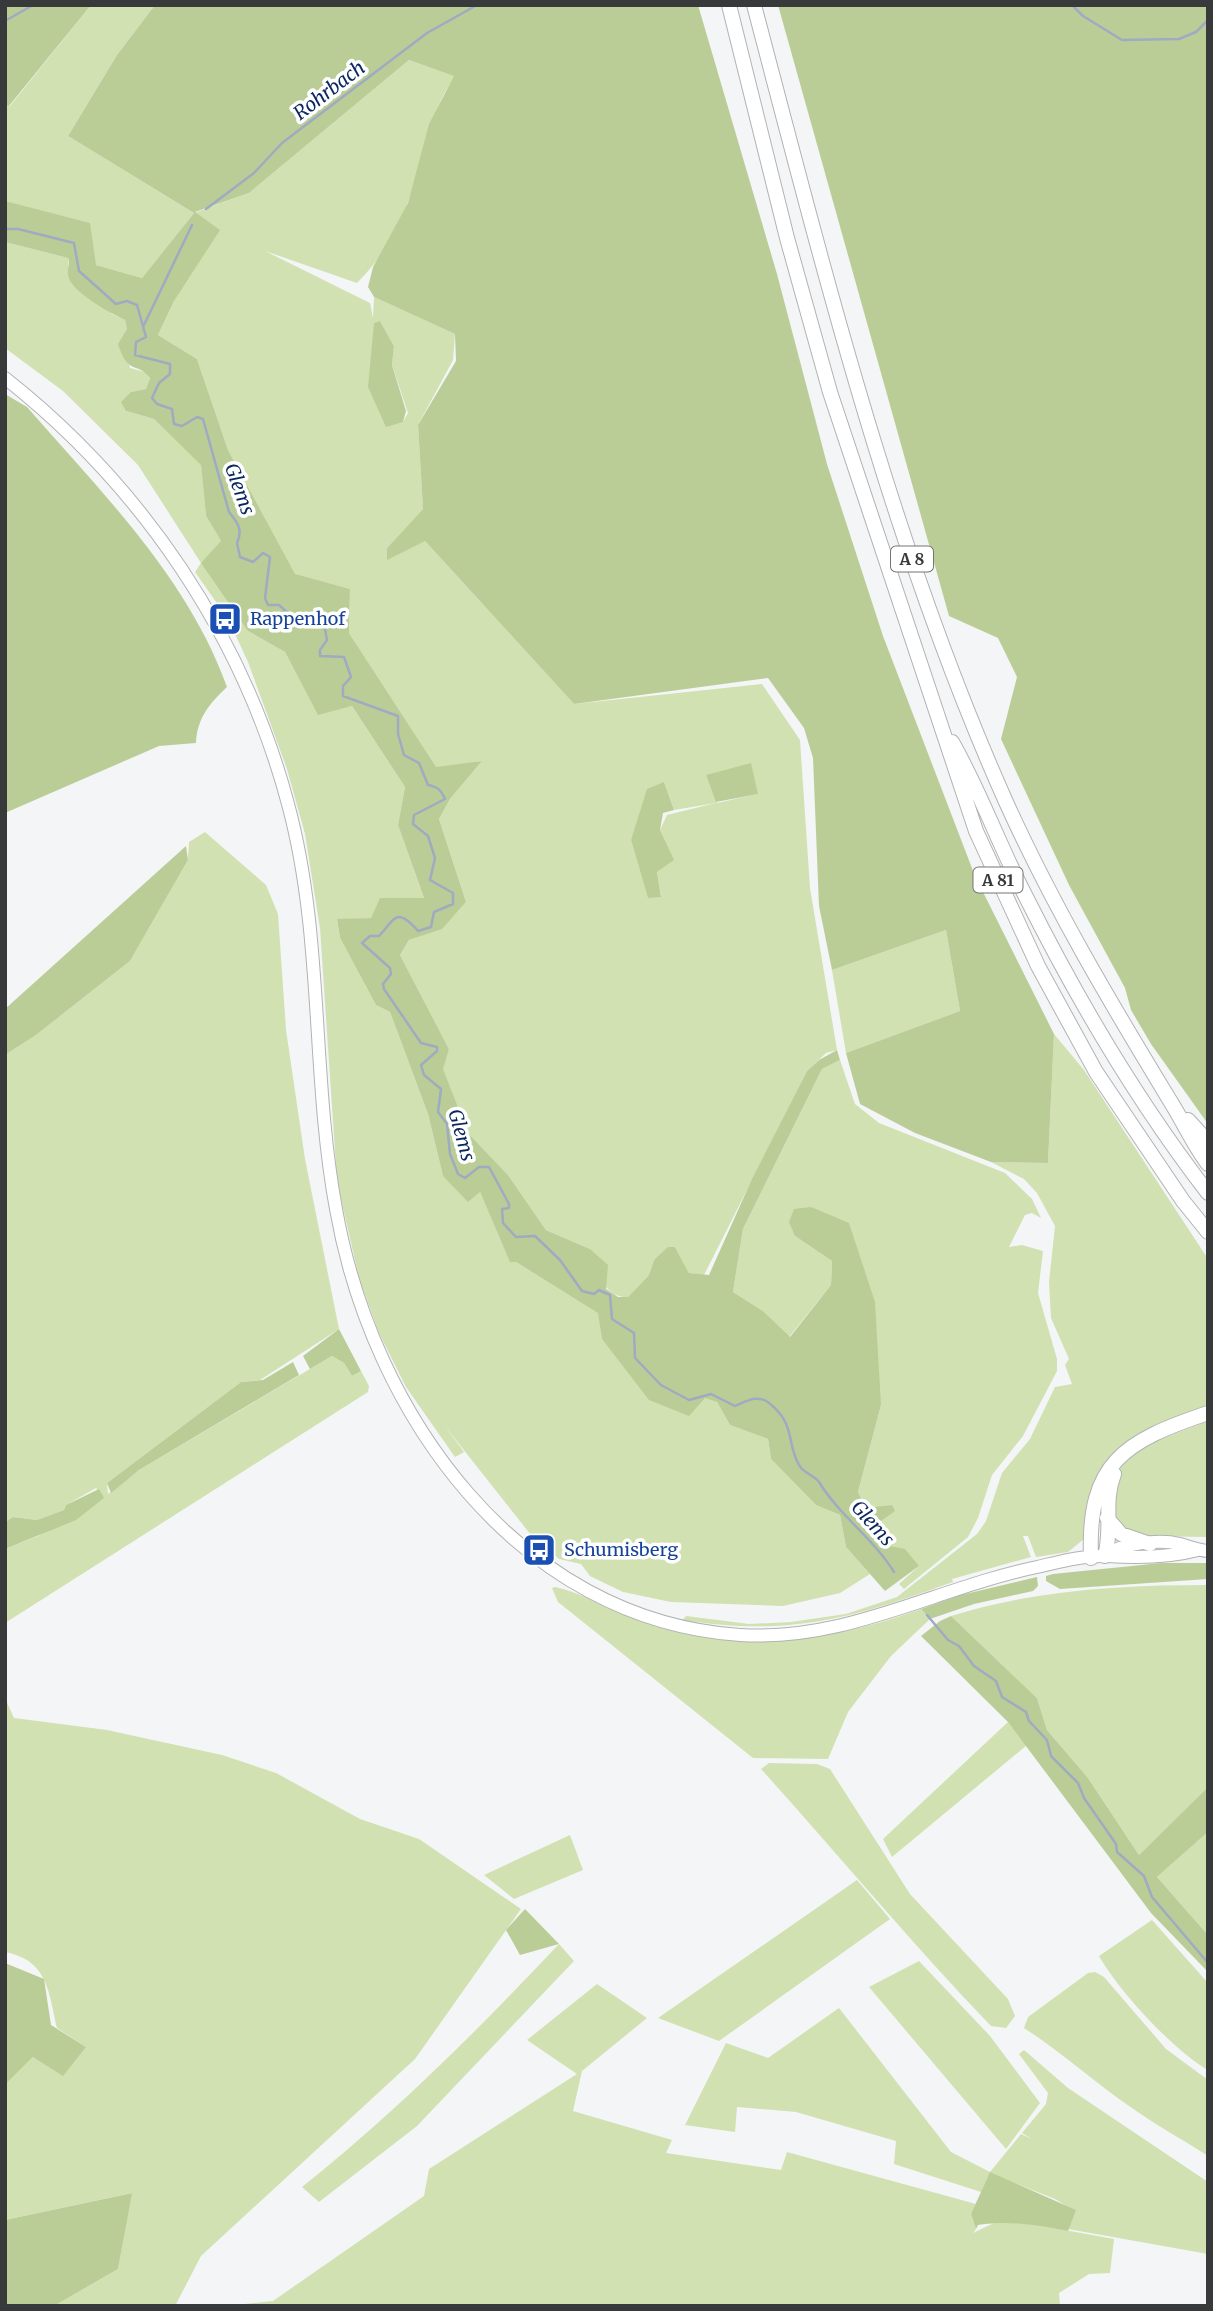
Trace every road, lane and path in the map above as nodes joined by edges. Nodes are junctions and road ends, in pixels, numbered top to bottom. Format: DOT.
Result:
graph roads {
  1 [pos="729,5"];
  2 [pos="754,5"];
  3 [pos="5,378"];
  4 [pos="944,729"];
  5 [pos="1168,1098"];
  6 [pos="1208,1142"];
  7 [pos="1208,1164"];
  8 [pos="1208,1194"];
  9 [pos="1183,1201"];
  10 [pos="1208,1232"];
  11 [pos="1208,1245"];
  12 [pos="1208,1413"];
  13 [pos="1120,1460"];
  14 [pos="1107,1518"];
  15 [pos="1150,1544"];
  16 [pos="1203,1551"];
  17 [pos="1098,1557"];
  1 -- 4 [label="highway, A 8"];
  2 -- 5 [label="highway, A 8"];
  3 -- 17 [label="main road"];
  4 -- 8 [label="highway, A 8"];
  4 -- 9 [label="highway, A 81"];
  5 -- 6 [label="highway"];
  5 -- 7 [label="highway, A 8"];
  9 -- 10 [label="highway, A 81"];
  9 -- 11 [label="highway"];
  12 -- 13 [label="highway"];
  13 -- 14 [label="highway"];
  13 -- 17 [label="highway"];
  14 -- 15 [label="highway"];
  14 -- 17 [label="highway"];
  15 -- 16 [label="main road"];
  15 -- 17 [label="main road"];
  16 -- 17 [label="main road"];
}
